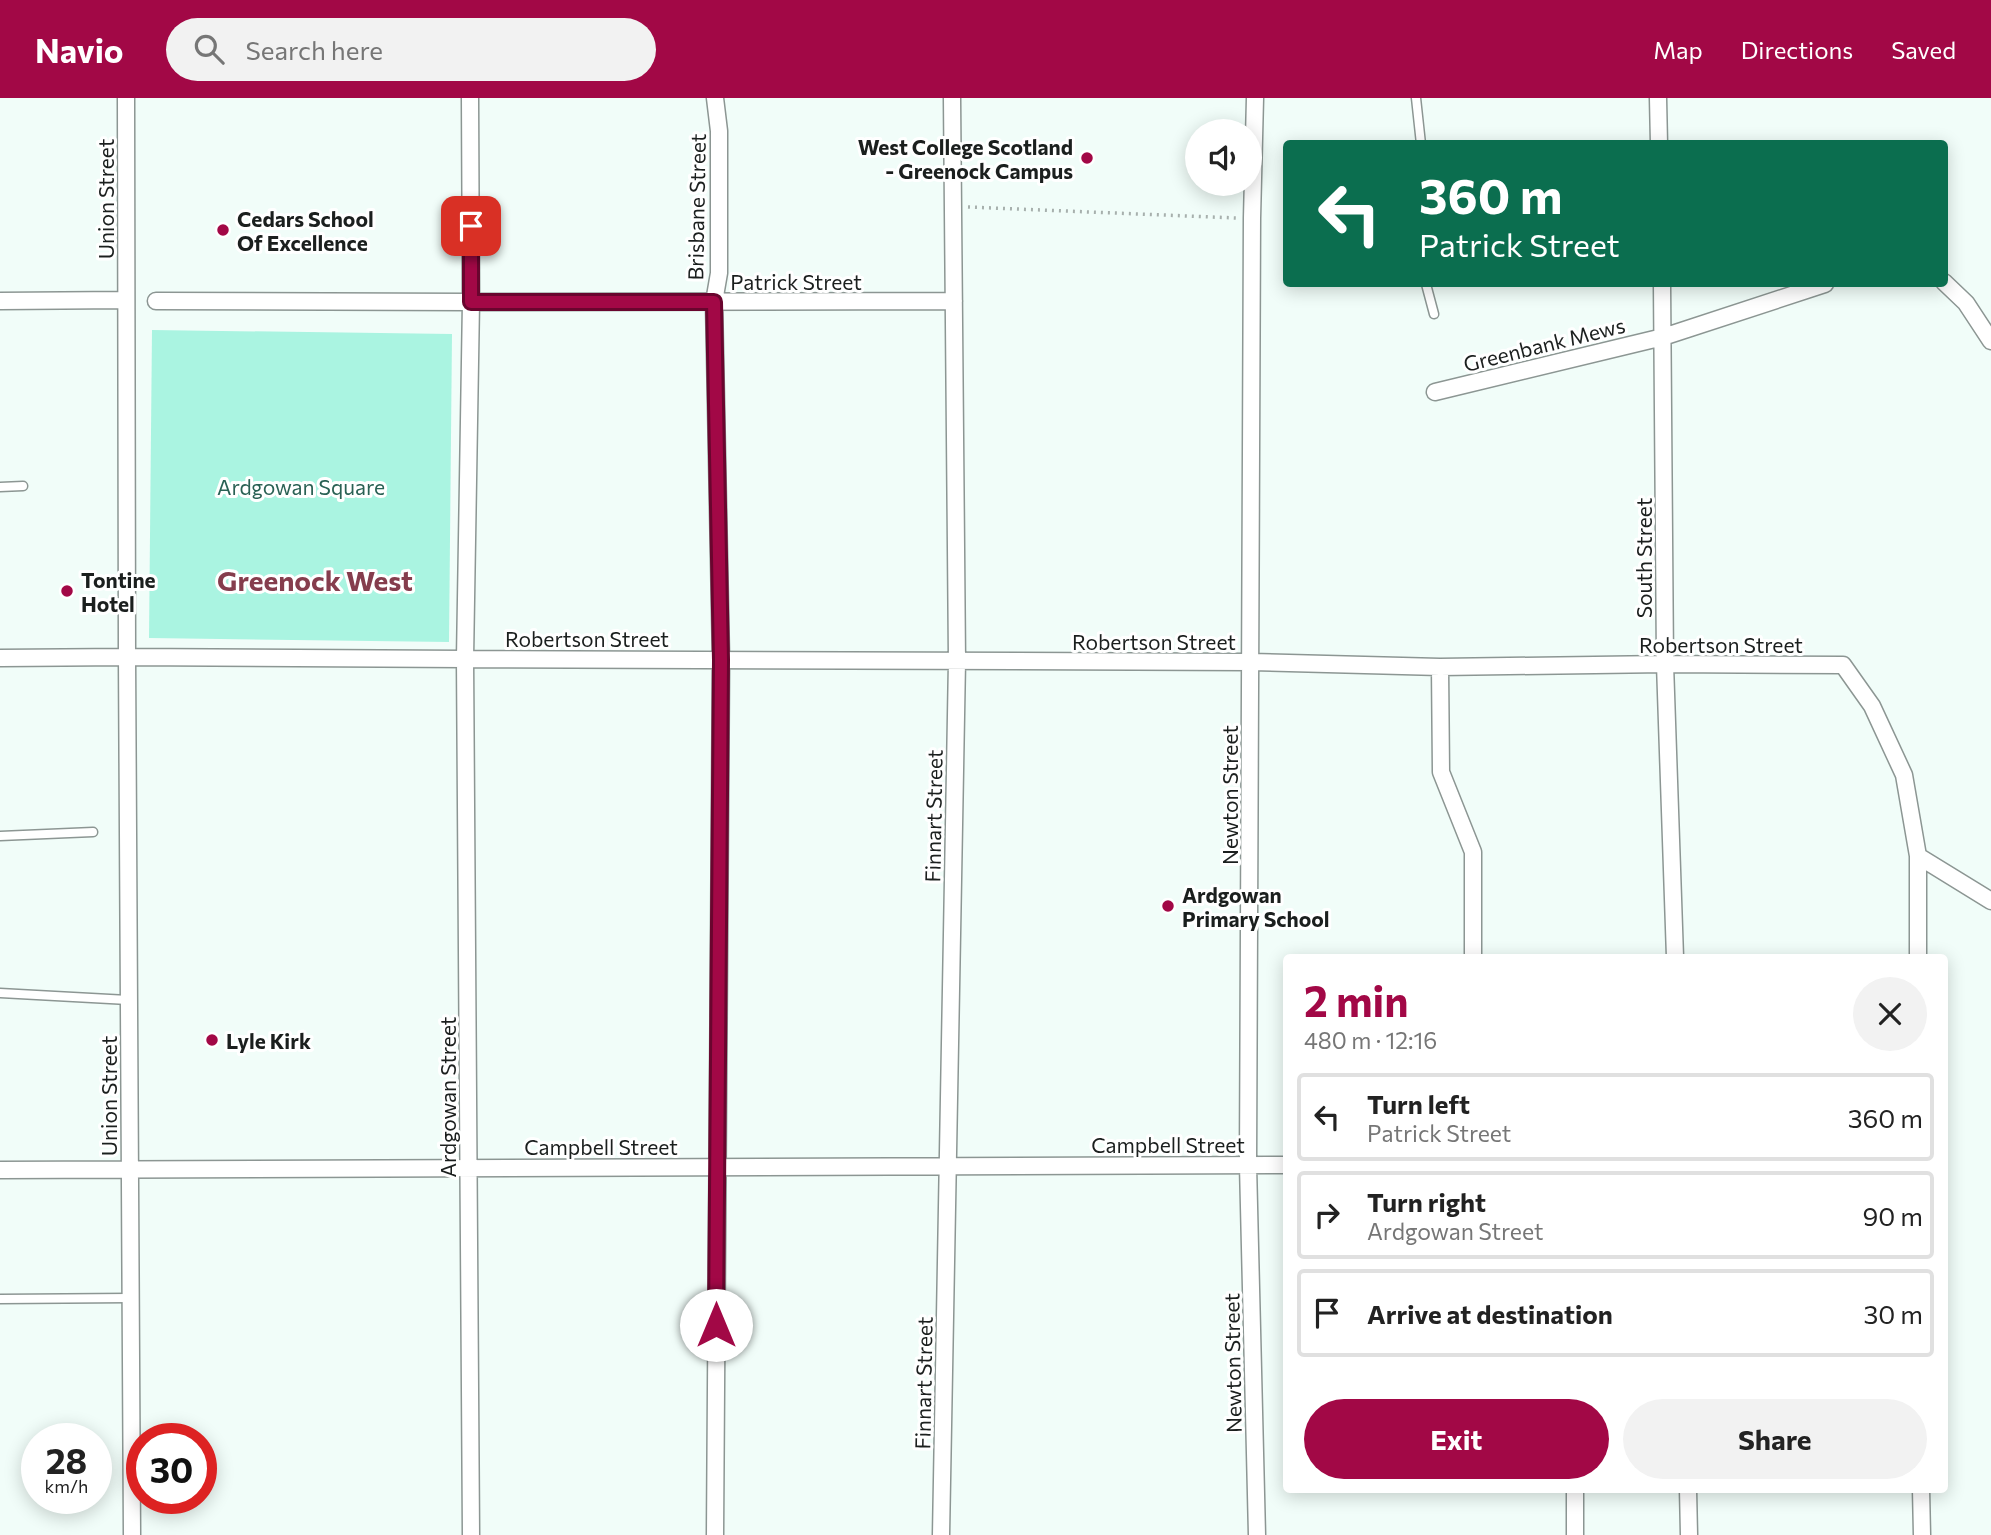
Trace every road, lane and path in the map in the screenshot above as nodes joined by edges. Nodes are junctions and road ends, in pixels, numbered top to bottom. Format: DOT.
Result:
graph roads {
  1 [pos="126,98"];
  2 [pos="470,98"];
  3 [pos="715,98"];
  4 [pos="952,98"];
  5 [pos="1255,98"];
  6 [pos="1416,98"];
  7 [pos="1658,98"];
  8 [pos="1421,140"];
  9 [pos="1659,140"];
  10 [pos="954,207"];
  11 [pos="1252,218"];
  12 [pos="1948,286"];
  13 [pos="1427,287"];
  14 [pos="1662,287"];
  15 [pos="1816,287"];
  16 [pos="125,300"];
  17 [pos="0,301"];
  18 [pos="156,301"];
  19 [pos="954,301"];
  20 [pos="471,302"];
  21 [pos="714,302"];
  22 [pos="1434,314"];
  23 [pos="1662,337"];
  24 [pos="1991,341"];
  25 [pos="1435,392"];
  26 [pos="23,486"];
  27 [pos="0,487"];
  28 [pos="127,657"];
  29 [pos="0,658"];
  30 [pos="465,659"];
  31 [pos="721,660"];
  32 [pos="957,661"];
  33 [pos="1251,662"];
  34 [pos="1665,664"];
  35 [pos="1440,667"];
  36 [pos="93,832"];
  37 [pos="0,836"];
  38 [pos="1918,856"];
  39 [pos="1991,901"];
  40 [pos="1473,954"];
  41 [pos="1675,954"];
  42 [pos="1918,954"];
  43 [pos="0,993"];
  44 [pos="128,1000"];
  45 [pos="1248,1165"];
  46 [pos="1283,1165"];
  47 [pos="947,1166"];
  48 [pos="717,1167"];
  49 [pos="469,1168"];
  50 [pos="129,1169"];
  51 [pos="0,1170"];
  52 [pos="130,1298"];
  53 [pos="0,1299"];
  54 [pos="1575,1493"];
  55 [pos="1688,1493"];
  56 [pos="1921,1493"];
  57 [pos="132,1535"];
  58 [pos="471,1535"];
  59 [pos="715,1535"];
  60 [pos="942,1535"];
  61 [pos="1257,1535"];
  62 [pos="1575,1535"];
  63 [pos="1689,1535"];
  64 [pos="1922,1535"];
  1 -- 16 [label="street, Union Street"];
  2 -- 20 [label="street"];
  3 -- 21 [label="street, Brisbane Street"];
  4 -- 10 [label="street, Finnart Street"];
  5 -- 11 [label="street, Newton Street"];
  6 -- 8 [label="lane"];
  7 -- 9 [label="street"];
  10 -- 11 [label="path"];
  10 -- 19 [label="street, Finnart Street"];
  11 -- 33 [label="street, Newton Street"];
  12 -- 24 [label="street"];
  13 -- 22 [label="lane"];
  14 -- 23 [label="street, South Street"];
  15 -- 23 [label="street, Greenbank Mews"];
  16 -- 17 [label="street"];
  16 -- 28 [label="street"];
  18 -- 20 [label="street"];
  19 -- 21 [label="street, Patrick Street"];
  19 -- 32 [label="street, Finnart Street"];
  20 -- 21 [label="street, Patrick Street"];
  20 -- 30 [label="street"];
  21 -- 31 [label="street, Brisbane Street"];
  23 -- 25 [label="street, Greenbank Mews"];
  23 -- 34 [label="street, South Street"];
  26 -- 27 [label="lane"];
  28 -- 29 [label="street"];
  28 -- 30 [label="street"];
  28 -- 44 [label="street, Union Street"];
  30 -- 31 [label="street, Robertson Street"];
  30 -- 49 [label="street, Ardgowan Street"];
  31 -- 32 [label="street, Robertson Street"];
  31 -- 48 [label="street, Brisbane Street"];
  32 -- 33 [label="street, Robertson Street"];
  32 -- 47 [label="street, Finnart Street"];
  33 -- 35 [label="street, Robertson Street"];
  33 -- 45 [label="street, Newton Street"];
  34 -- 35 [label="street, Robertson Street"];
  34 -- 38 [label="street, Robertson Street"];
  34 -- 41 [label="street, South Street"];
  35 -- 40 [label="street"];
  36 -- 37 [label="lane"];
  38 -- 39 [label="street"];
  38 -- 42 [label="street"];
  43 -- 44 [label="lane"];
  44 -- 50 [label="street, Union Street"];
  45 -- 46 [label="street, Campbell Street"];
  45 -- 47 [label="street, Campbell Street"];
  45 -- 61 [label="street, Newton Street"];
  47 -- 48 [label="street, Campbell Street"];
  47 -- 60 [label="street, Finnart Street"];
  48 -- 49 [label="street, Campbell Street"];
  48 -- 59 [label="street, Brisbane Street"];
  49 -- 50 [label="street, Campbell Street"];
  49 -- 58 [label="street, Ardgowan Street"];
  50 -- 51 [label="street, Campbell Street"];
  50 -- 52 [label="street, Union Street"];
  52 -- 53 [label="lane"];
  52 -- 57 [label="street, Union Street"];
  54 -- 62 [label="street"];
  55 -- 63 [label="street"];
  56 -- 64 [label="street"];
}
